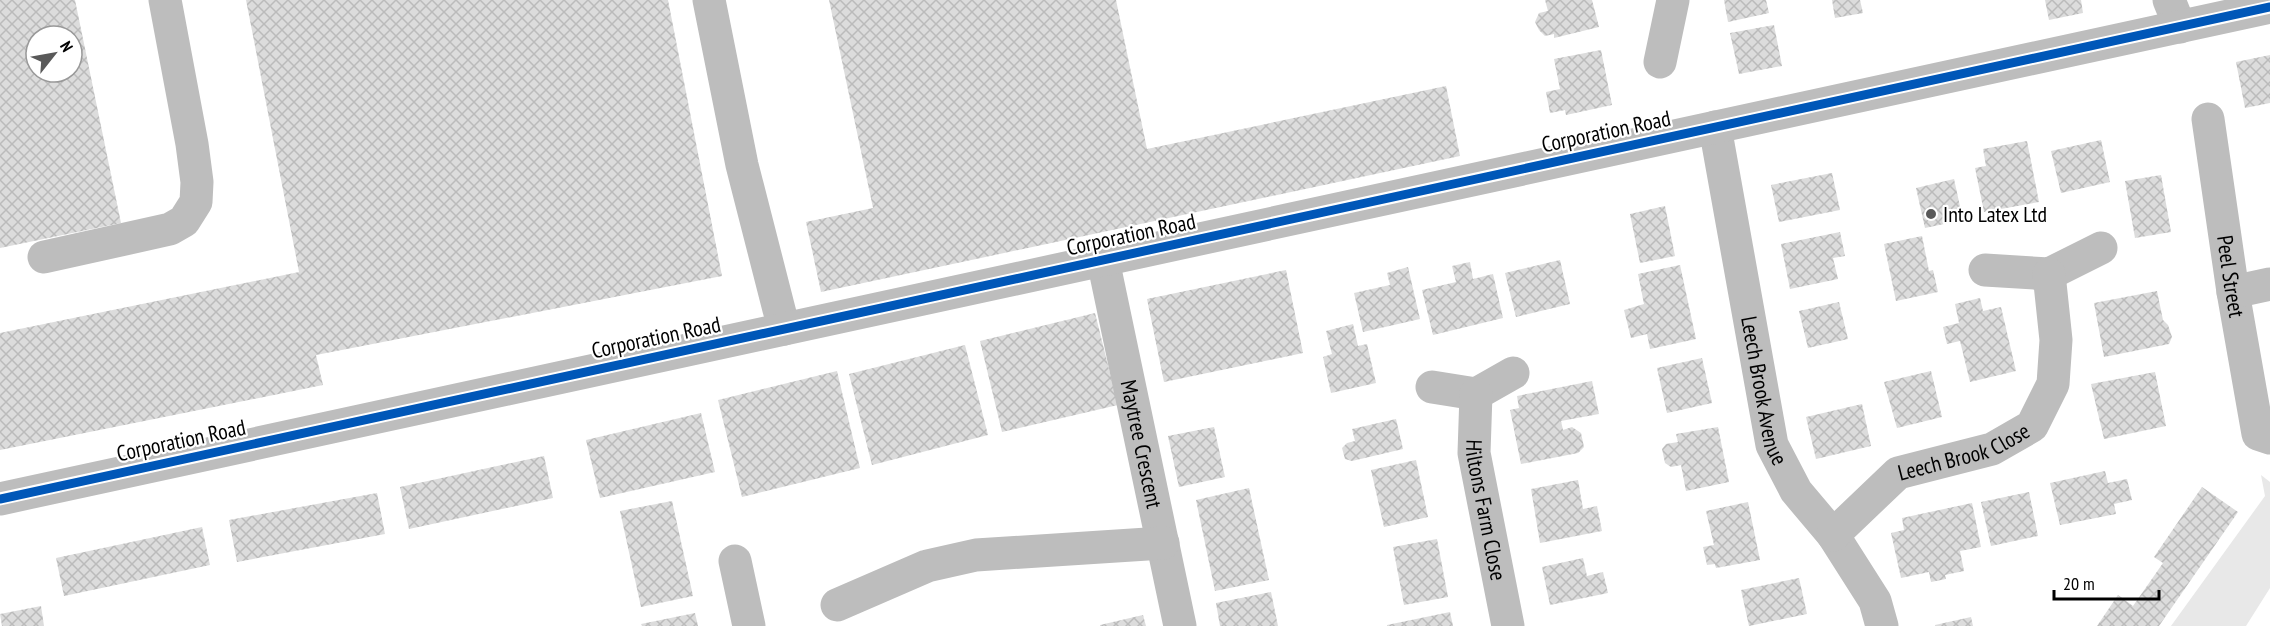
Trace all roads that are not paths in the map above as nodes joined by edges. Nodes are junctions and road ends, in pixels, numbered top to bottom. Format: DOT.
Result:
graph roads {
  1 [pos="165,0"];
  2 [pos="709,0"];
  3 [pos="1673,0"];
  4 [pos="2270,7"];
  5 [pos="2174,13"];
  6 [pos="1660,62"];
  7 [pos="2208,119"];
  8 [pos="1715,128"];
  9 [pos="2101,248"];
  10 [pos="44,257"];
  11 [pos="1103,260"];
  12 [pos="1985,270"];
  13 [pos="2049,274"];
  14 [pos="2270,284"];
  15 [pos="2234,291"];
  16 [pos="784,329"];
  17 [pos="1513,373"];
  18 [pos="1432,387"];
  19 [pos="1476,394"];
  20 [pos="2264,436"];
  21 [pos="0,499"];
  22 [pos="1833,535"];
  23 [pos="1162,543"];
  24 [pos="735,561"];
  25 [pos="837,605"];
  26 [pos="749,626"];
  27 [pos="1180,626"];
  28 [pos="1508,626"];
  29 [pos="1882,626"];
  1 -- 10 [label="street"];
  2 -- 16 [label="street"];
  3 -- 6 [label="street"];
  4 -- 5 [label="street, Corporation Road"];
  5 -- 8 [label="street, Corporation Road"];
  7 -- 15 [label="street, Peel Street"];
  8 -- 11 [label="street, Corporation Road"];
  8 -- 22 [label="street, Leech Brook Avenue"];
  9 -- 13 [label="street"];
  11 -- 16 [label="street, Corporation Road"];
  11 -- 23 [label="street, Maytree Crescent"];
  12 -- 13 [label="street"];
  13 -- 22 [label="street, Leech Brook Close"];
  14 -- 15 [label="street"];
  15 -- 20 [label="street, Peel Street"];
  16 -- 21 [label="street, Corporation Road"];
  17 -- 19 [label="street"];
  18 -- 19 [label="street"];
  19 -- 28 [label="street, Hiltons Farm Close"];
  22 -- 29 [label="street, Leech Brook Avenue"];
  23 -- 25 [label="street"];
  23 -- 27 [label="street, Maytree Crescent"];
  24 -- 26 [label="street"];
}
